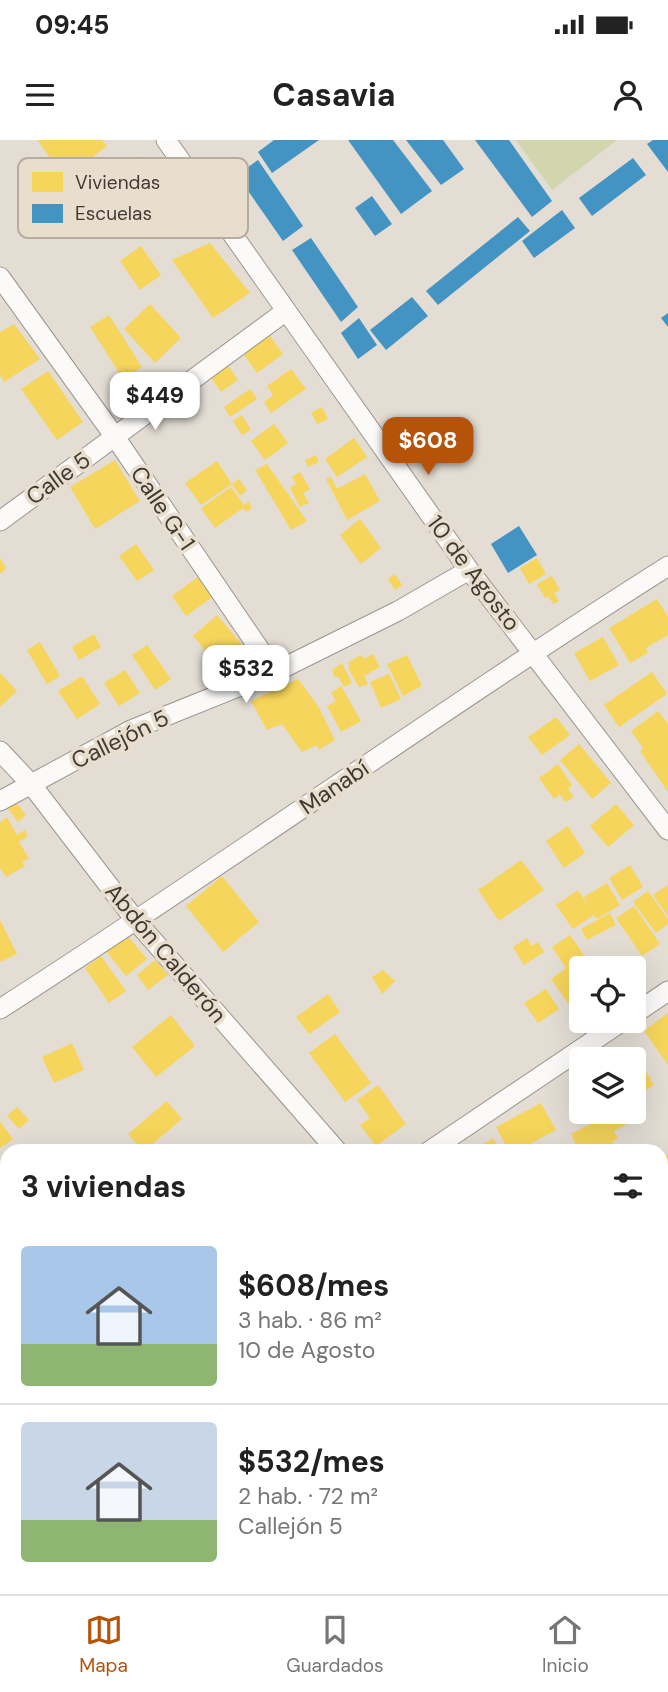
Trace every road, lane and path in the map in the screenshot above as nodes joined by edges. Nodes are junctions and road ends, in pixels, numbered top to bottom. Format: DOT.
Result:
graph roads {
  1 [pos="166,140"];
  2 [pos="179,158"];
  3 [pos="235,238"];
  4 [pos="0,277"];
  5 [pos="286,311"];
  6 [pos="115,437"];
  7 [pos="0,521"];
  8 [pos="668,566"];
  9 [pos="469,570"];
  10 [pos="533,652"];
  11 [pos="275,672"];
  12 [pos="0,751"];
  13 [pos="31,784"];
  14 [pos="0,801"];
  15 [pos="668,830"];
  16 [pos="136,921"];
  17 [pos="668,990"];
  18 [pos="646,1006"];
  19 [pos="0,1009"];
  20 [pos="605,1033"];
  21 [pos="331,1144"];
  22 [pos="440,1144"];
  1 -- 2 [label="street, 10 de Agosto"];
  3 -- 5 [label="street, 10 de Agosto"];
  4 -- 6 [label="street, Calle G-1"];
  5 -- 6 [label="street, Calle 5"];
  5 -- 9 [label="street, 10 de Agosto"];
  6 -- 7 [label="street, Calle 5"];
  6 -- 11 [label="street, Calle G-1"];
  8 -- 10 [label="street, Manabí"];
  9 -- 10 [label="street, 10 de Agosto"];
  9 -- 11 [label="street, Callejón 5"];
  10 -- 15 [label="street, 10 de Agosto"];
  10 -- 16 [label="street, Manabí"];
  11 -- 13 [label="street, Callejón 5"];
  12 -- 13 [label="street, Abdón Calderón"];
  13 -- 14 [label="street, Callejón 5"];
  13 -- 16 [label="street, Abdón Calderón"];
  16 -- 19 [label="street, Manabí"];
  16 -- 21 [label="street, Abdón Calderón"];
  17 -- 18 [label="street"];
  20 -- 22 [label="street"];
}
